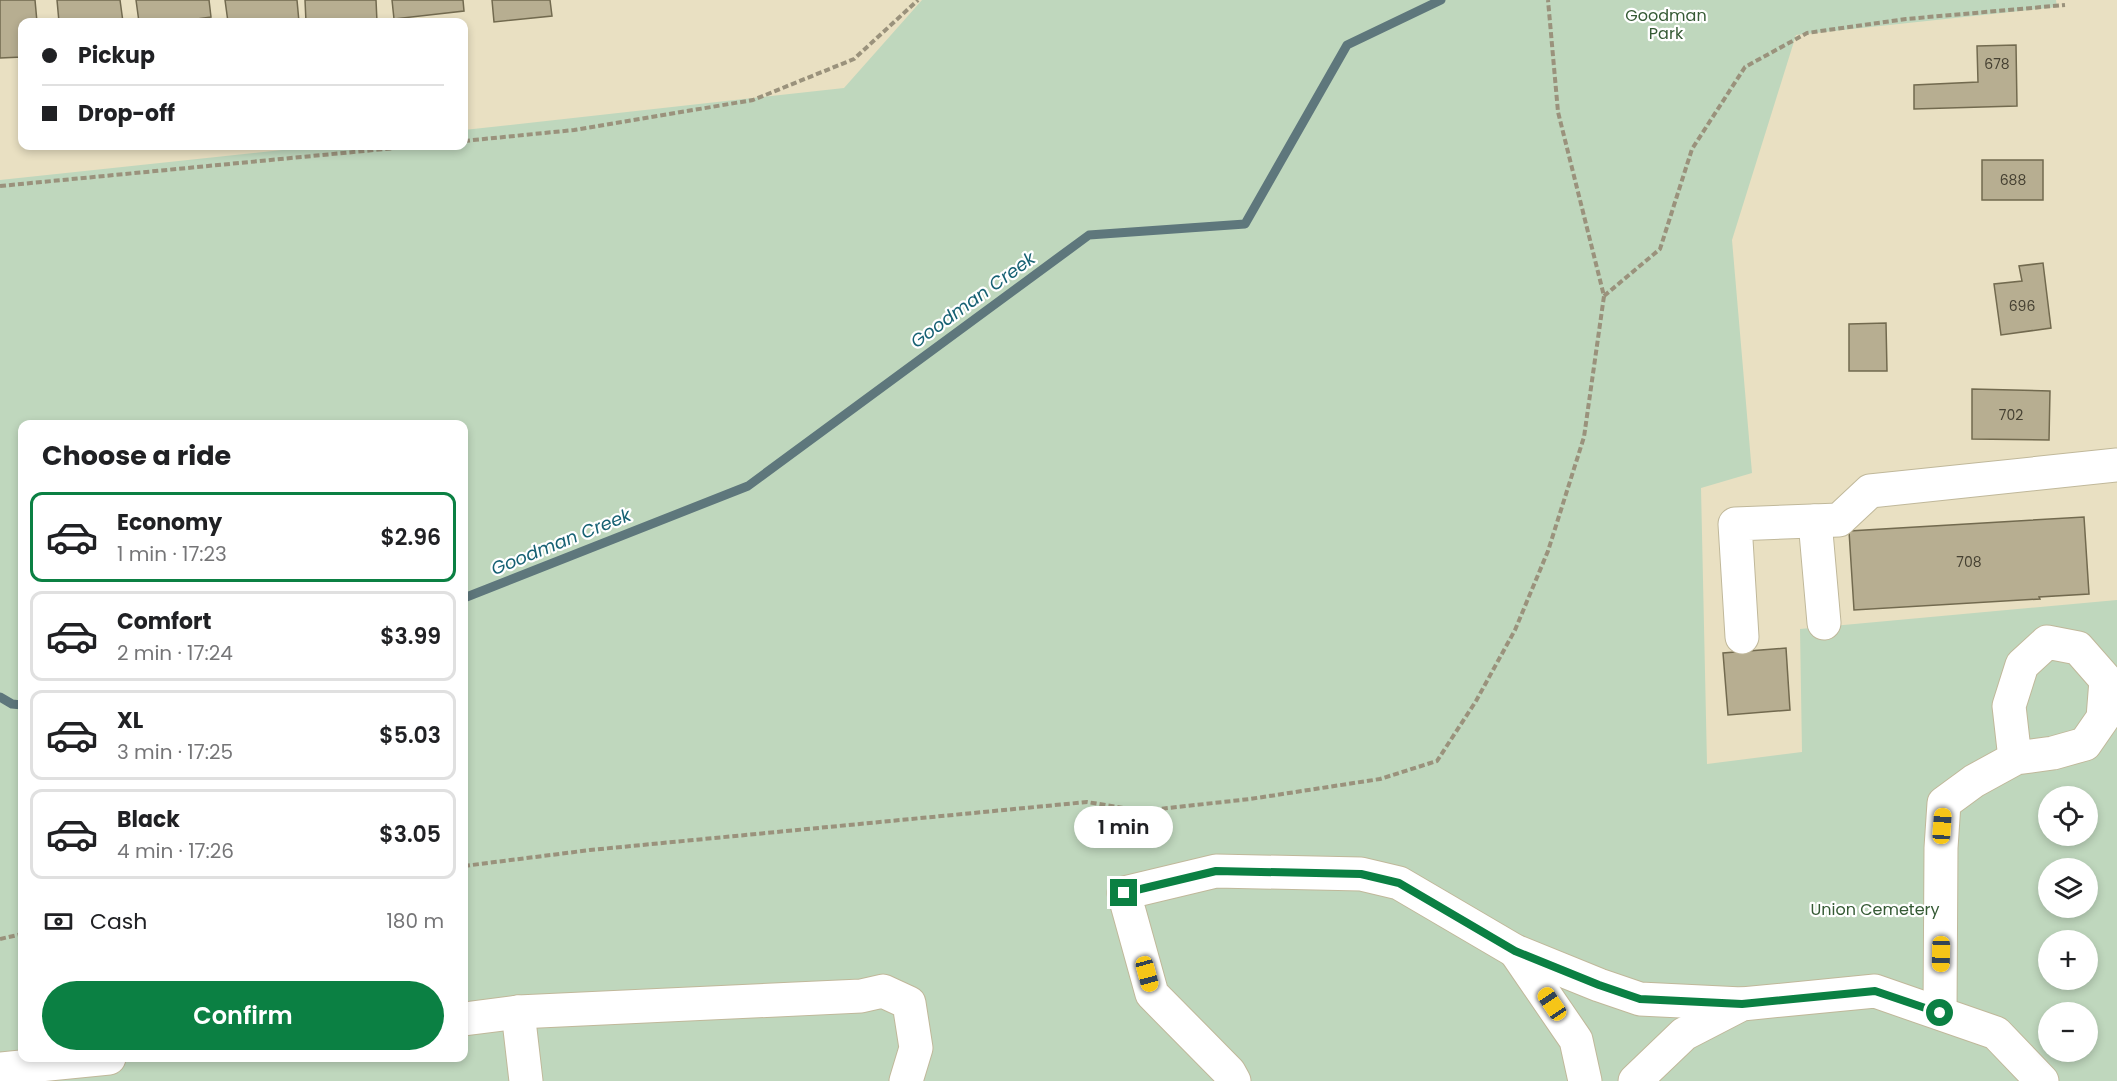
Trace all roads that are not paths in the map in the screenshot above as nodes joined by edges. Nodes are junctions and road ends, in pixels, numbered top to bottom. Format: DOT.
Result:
graph roads {
  1 [pos="2117,465"];
  2 [pos="1815,521"];
  3 [pos="1824,623"];
  4 [pos="1742,637"];
  5 [pos="2016,758"];
  6 [pos="1515,951"];
  7 [pos="1742,1004"];
  8 [pos="518,1012"];
  9 [pos="1940,1013"];
  10 [pos="468,1018"];
  11 [pos="73,1062"];
  12 [pos="0,1070"];
  13 [pos="526,1081"];
  14 [pos="906,1081"];
  15 [pos="1234,1081"];
  16 [pos="1585,1081"];
  17 [pos="1635,1081"];
  18 [pos="2042,1081"];
  1 -- 2 [label="lane"];
  2 -- 3 [label="lane"];
  2 -- 4 [label="lane"];
  5 -- 9 [label="lane"];
  6 -- 7 [label="lane"];
  6 -- 15 [label="lane"];
  6 -- 16 [label="lane"];
  7 -- 9 [label="lane"];
  7 -- 17 [label="lane"];
  8 -- 10 [label="lane"];
  8 -- 13 [label="lane"];
  8 -- 14 [label="lane"];
  9 -- 18 [label="lane"];
  11 -- 12 [label="lane"];
}
